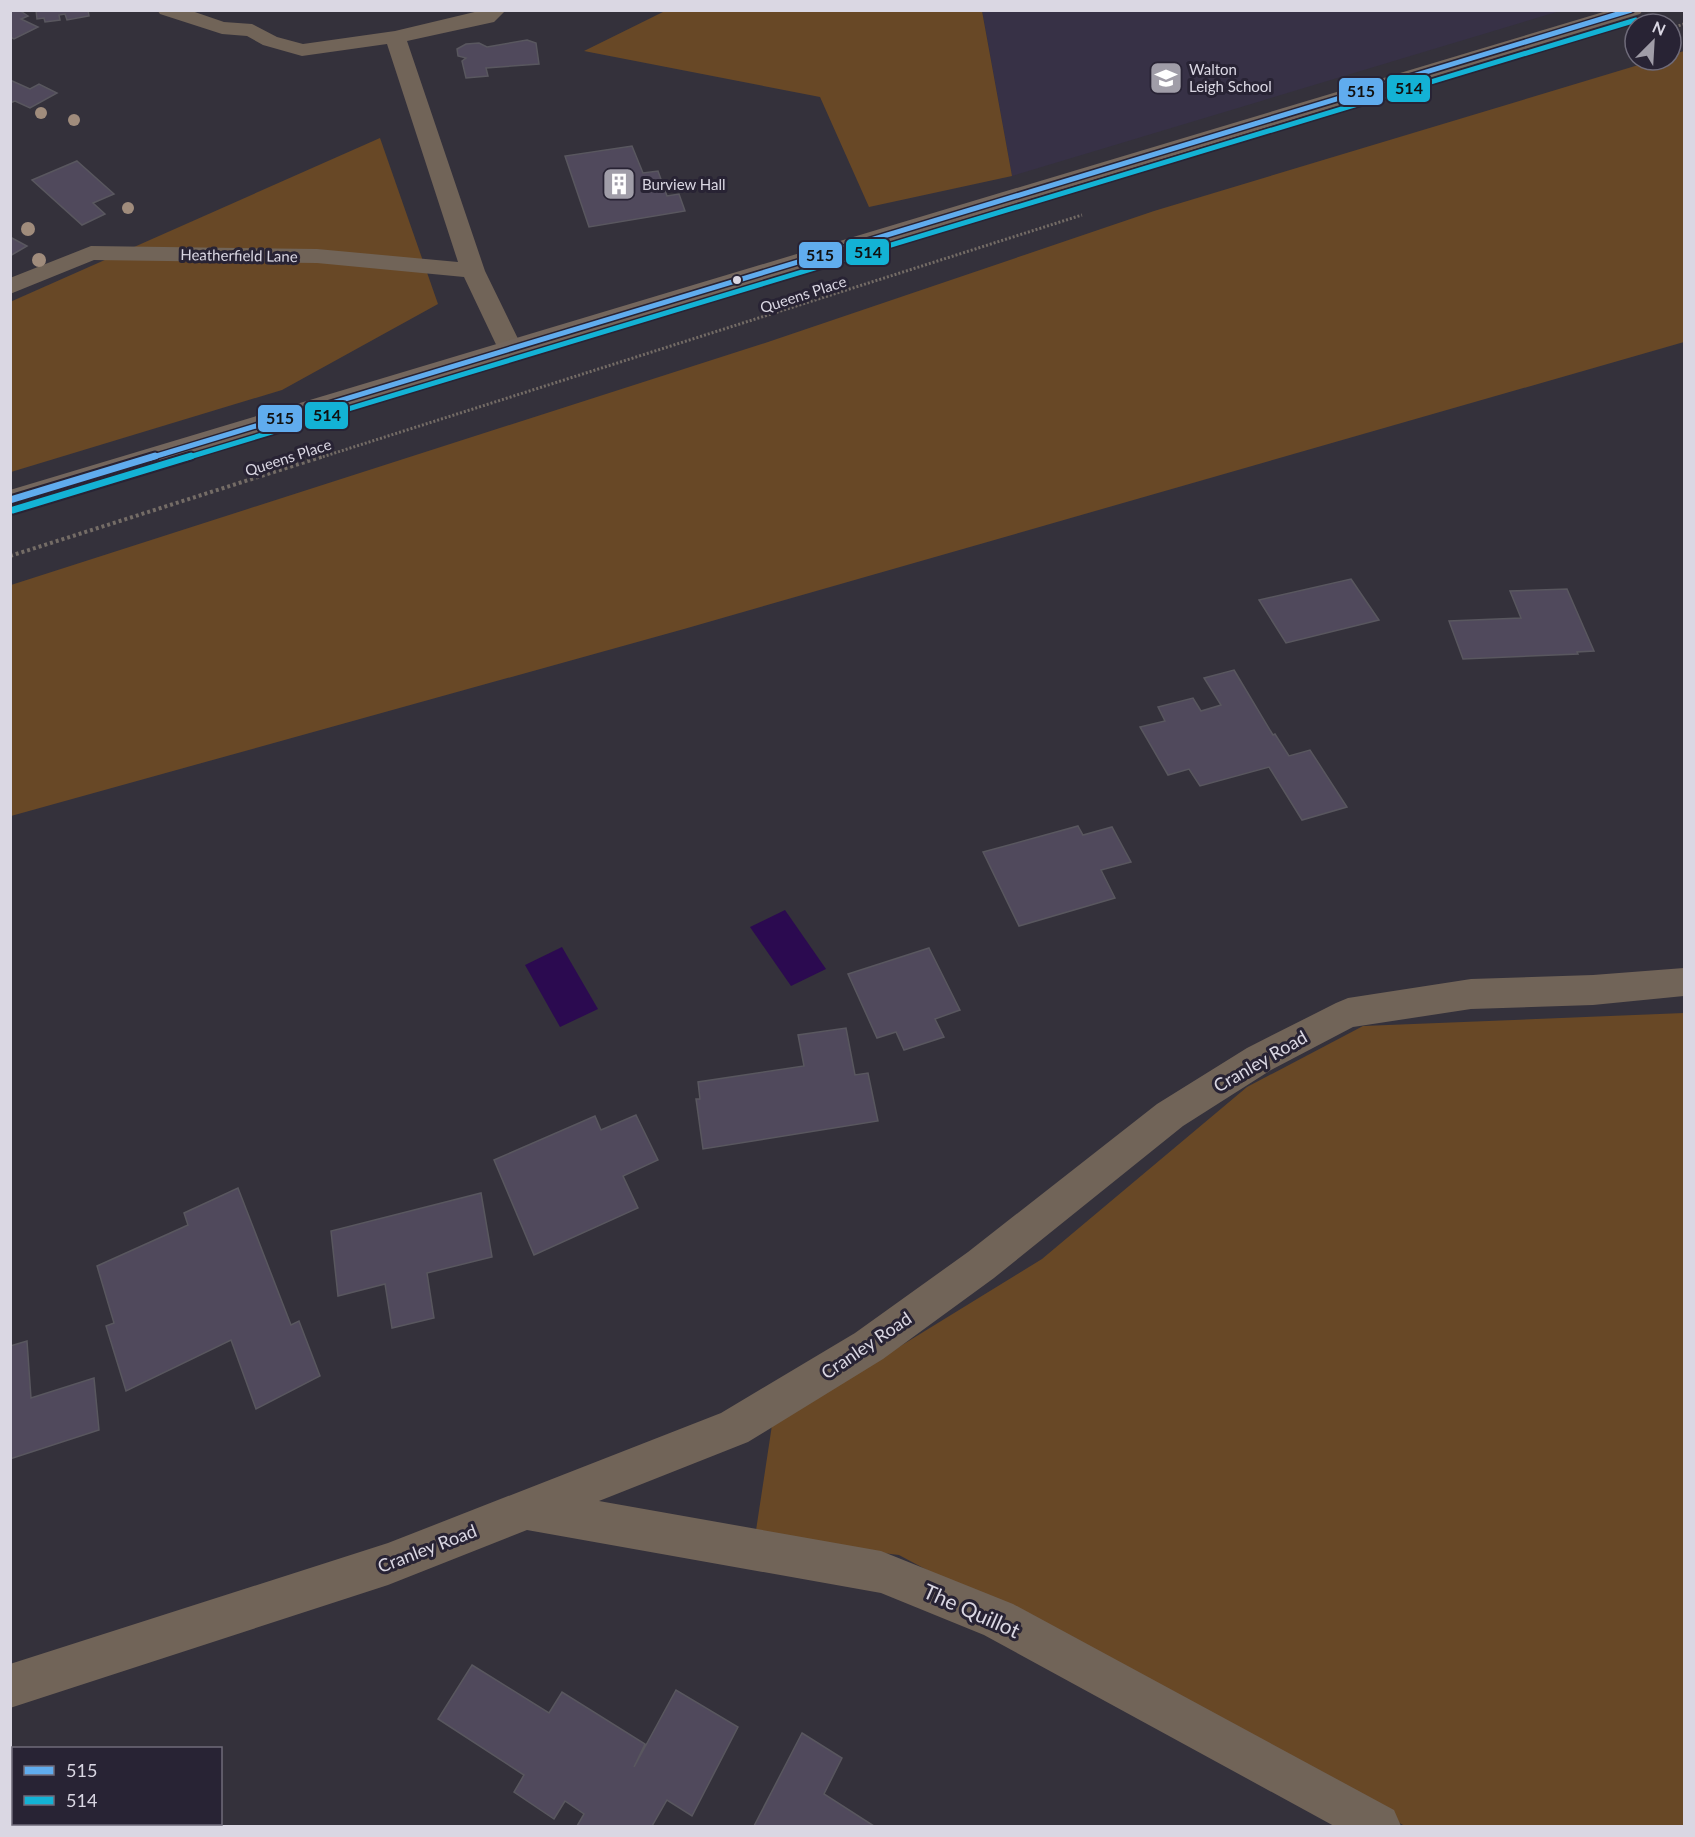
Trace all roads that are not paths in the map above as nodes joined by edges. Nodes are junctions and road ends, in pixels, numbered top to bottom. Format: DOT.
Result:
graph roads {
  1 [pos="167,10"];
  2 [pos="266,10"];
  3 [pos="496,10"];
  4 [pos="1633,10"];
  5 [pos="252,30"];
  6 [pos="395,37"];
  7 [pos="473,271"];
  8 [pos="10,287"];
  9 [pos="510,349"];
  10 [pos="10,500"];
  11 [pos="1684,982"];
  12 [pos="525,1509"];
  13 [pos="10,1686"];
  14 [pos="1378,1827"];
  1 -- 5 [label="street"];
  2 -- 5 [label="street"];
  3 -- 6 [label="street"];
  4 -- 9 [label="main road"];
  5 -- 6 [label="street"];
  6 -- 7 [label="street"];
  7 -- 8 [label="street, Heatherfield Lane"];
  7 -- 9 [label="street"];
  9 -- 10 [label="main road"];
  11 -- 12 [label="street, Cranley Road"];
  12 -- 13 [label="street, Cranley Road"];
  12 -- 14 [label="street, The Quillot"];
}
